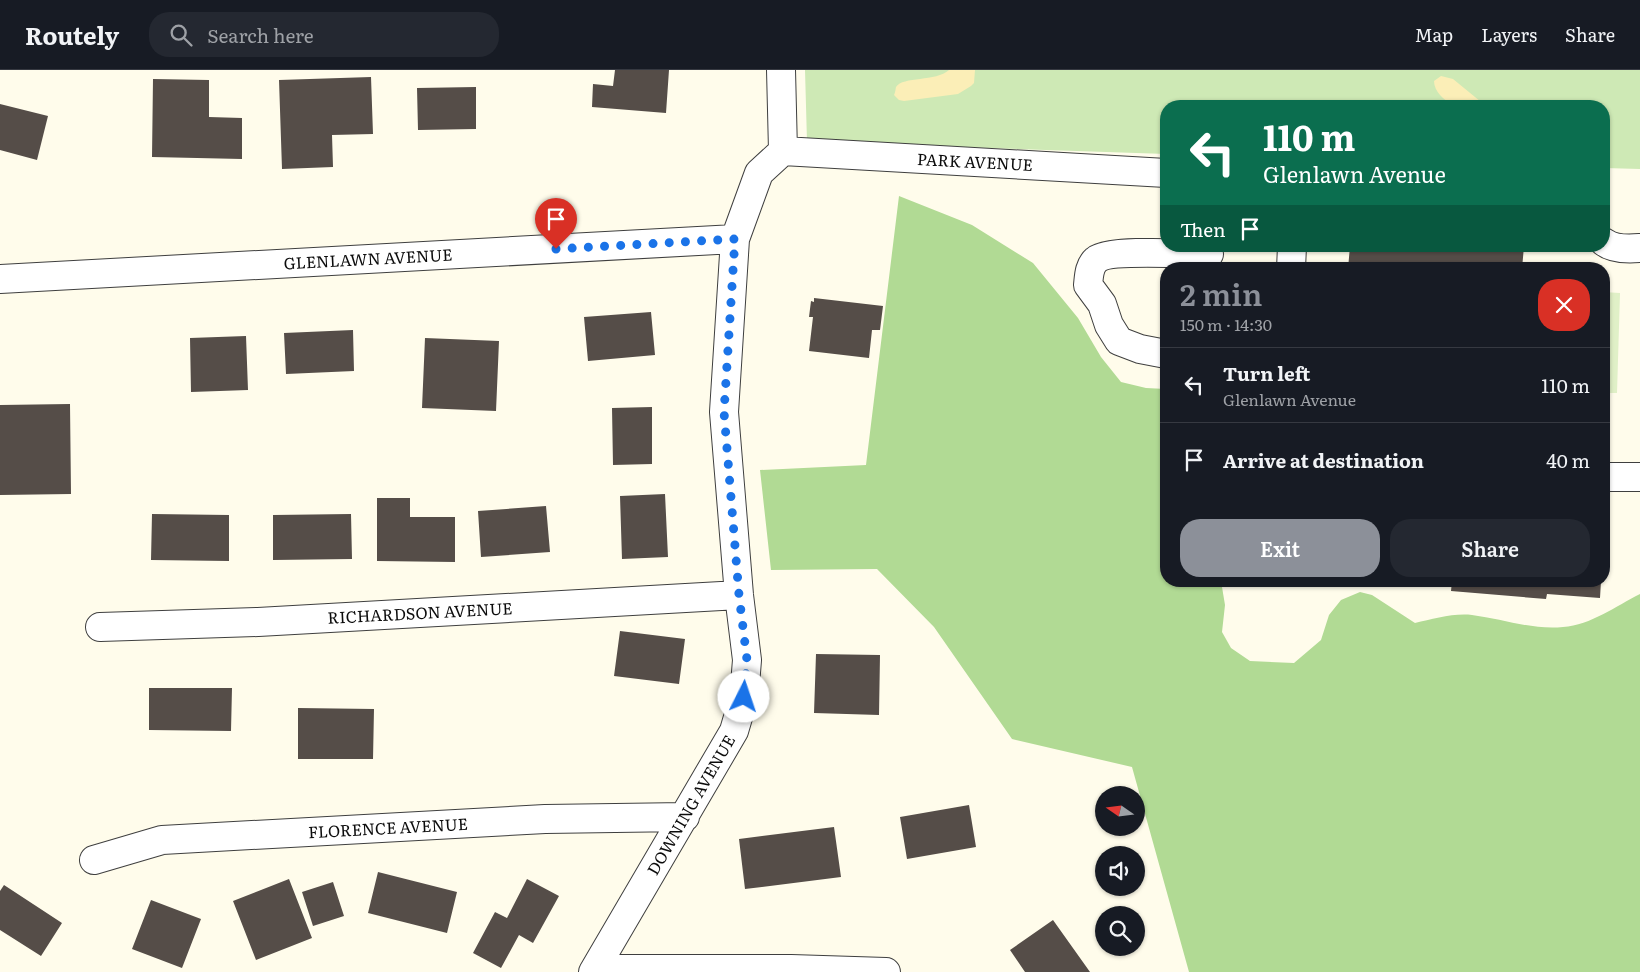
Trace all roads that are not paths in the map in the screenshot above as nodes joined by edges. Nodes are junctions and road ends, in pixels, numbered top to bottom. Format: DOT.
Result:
graph roads {
  1 [pos="781,70"];
  2 [pos="783,151"];
  3 [pos="1160,173"];
  4 [pos="735,239"];
  5 [pos="1610,246"];
  6 [pos="1640,248"];
  7 [pos="1209,256"];
  8 [pos="0,280"];
  9 [pos="1160,353"];
  10 [pos="1610,477"];
  11 [pos="1640,477"];
  12 [pos="739,595"];
  13 [pos="100,627"];
  14 [pos="685,817"];
  15 [pos="94,860"];
  16 [pos="594,971"];
  17 [pos="886,972"];
  1 -- 2 [label="street"];
  2 -- 3 [label="street, PARK AVENUE"];
  2 -- 4 [label="street, DOWNING AVENUE"];
  4 -- 8 [label="street, GLENLAWN AVENUE"];
  4 -- 12 [label="street, DOWNING AVENUE"];
  5 -- 6 [label="street"];
  7 -- 9 [label="street"];
  10 -- 11 [label="street"];
  12 -- 13 [label="street, RICHARDSON AVENUE"];
  12 -- 14 [label="street, DOWNING AVENUE"];
  14 -- 15 [label="street, FLORENCE AVENUE"];
  14 -- 16 [label="street, DOWNING AVENUE"];
  16 -- 17 [label="street"];
}
